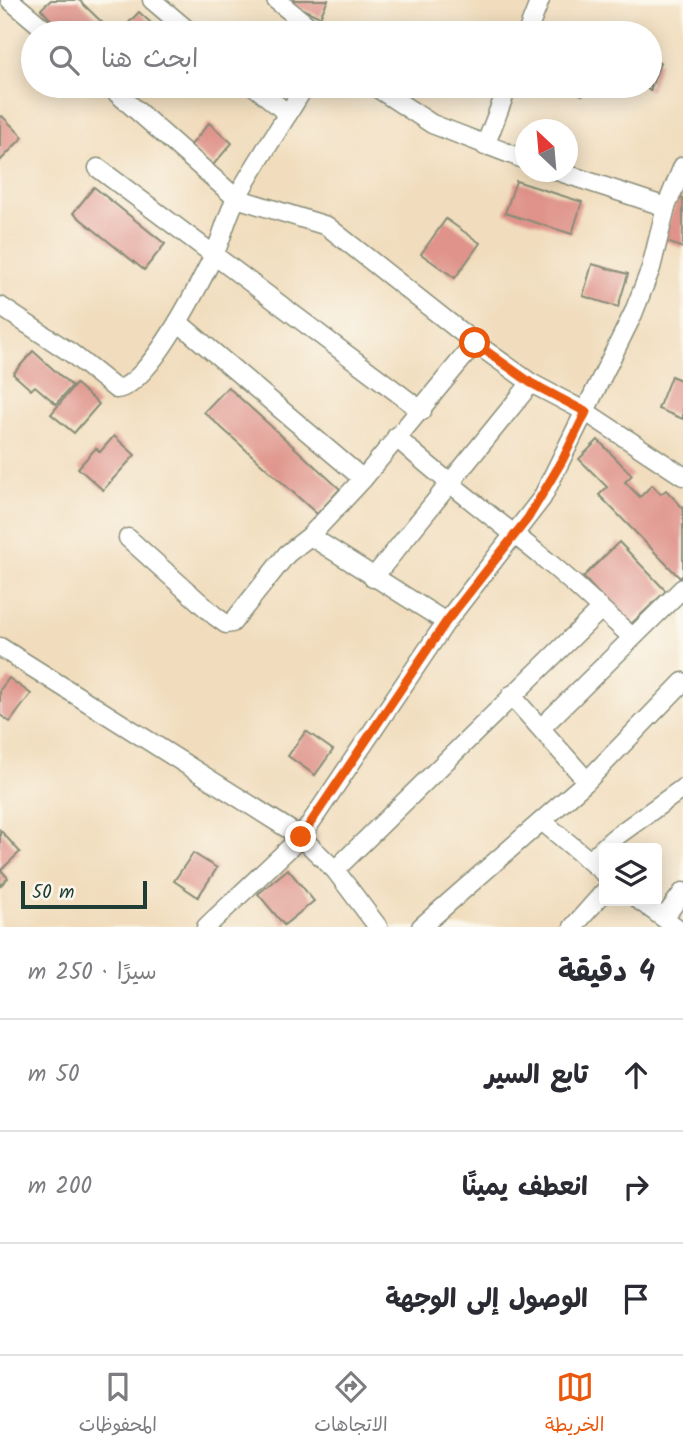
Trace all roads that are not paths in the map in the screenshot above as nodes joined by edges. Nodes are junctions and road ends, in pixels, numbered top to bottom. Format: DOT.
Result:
graph roads {
  1 [pos="10,0"];
  2 [pos="152,0"];
  3 [pos="276,0"];
  4 [pos="540,0"];
  5 [pos="35,21"];
  6 [pos="177,21"];
  7 [pos="302,21"];
  8 [pos="532,21"];
  9 [pos="123,98"];
  10 [pos="269,98"];
  11 [pos="297,98"];
  12 [pos="392,98"];
  13 [pos="503,98"];
  14 [pos="288,114"];
  15 [pos="485,146"];
  16 [pos="515,156"];
  17 [pos="683,166"];
  18 [pos="98,168"];
  19 [pos="578,178"];
  20 [pos="236,198"];
  21 [pos="666,208"];
  22 [pos="215,253"];
  23 [pos="0,306"];
  24 [pos="178,322"];
  25 [pos="475,343"];
  26 [pos="531,383"];
  27 [pos="422,411"];
  28 [pos="586,412"];
  29 [pos="396,437"];
  30 [pos="683,476"];
  31 [pos="363,479"];
  32 [pos="447,484"];
  33 [pos="516,534"];
  34 [pos="310,536"];
  35 [pos="128,538"];
  36 [pos="373,578"];
  37 [pos="683,588"];
  38 [pos="601,609"];
  39 [pos="446,622"];
  40 [pos="632,637"];
  41 [pos="0,647"];
  42 [pos="683,682"];
  43 [pos="511,695"];
  44 [pos="542,727"];
  45 [pos="587,781"];
  46 [pos="683,788"];
  47 [pos="542,821"];
  48 [pos="301,837"];
  49 [pos="590,860"];
  50 [pos="599,868"];
  51 [pos="335,870"];
  52 [pos="683,892"];
  53 [pos="599,898"];
  54 [pos="647,906"];
  55 [pos="670,922"];
  56 [pos="206,927"];
  57 [pos="378,927"];
  58 [pos="421,927"];
  59 [pos="573,927"];
  1 -- 5 [label="street"];
  2 -- 6 [label="street"];
  3 -- 7 [label="street"];
  4 -- 8 [label="street"];
  9 -- 20 [label="street"];
  10 -- 14 [label="street"];
  11 -- 14 [label="street"];
  12 -- 15 [label="street"];
  13 -- 15 [label="street"];
  14 -- 20 [label="street"];
  15 -- 16 [label="street"];
  17 -- 21 [label="street"];
  18 -- 22 [label="street"];
  19 -- 21 [label="street"];
  20 -- 22 [label="street"];
  20 -- 25 [label="street"];
  21 -- 28 [label="street"];
  22 -- 24 [label="street"];
  22 -- 27 [label="street"];
  23 -- 24 [label="street"];
  24 -- 31 [label="street"];
  25 -- 26 [label="street"];
  25 -- 27 [label="street"];
  26 -- 28 [label="street"];
  26 -- 32 [label="street"];
  27 -- 29 [label="street"];
  28 -- 30 [label="street"];
  28 -- 33 [label="street"];
  29 -- 31 [label="street"];
  29 -- 32 [label="street"];
  31 -- 34 [label="street"];
  32 -- 33 [label="street"];
  32 -- 36 [label="street"];
  33 -- 38 [label="street"];
  33 -- 39 [label="street"];
  34 -- 35 [label="street"];
  34 -- 36 [label="street"];
  36 -- 39 [label="street"];
  37 -- 40 [label="street"];
  38 -- 40 [label="street"];
  38 -- 43 [label="street"];
  39 -- 48 [label="street"];
  40 -- 44 [label="street"];
  41 -- 48 [label="street"];
  42 -- 45 [label="street"];
  43 -- 44 [label="street"];
  43 -- 51 [label="street"];
  44 -- 45 [label="street"];
  45 -- 47 [label="street"];
  46 -- 49 [label="street"];
  47 -- 49 [label="street"];
  47 -- 58 [label="street"];
  48 -- 51 [label="street"];
  48 -- 56 [label="street"];
  49 -- 50 [label="street"];
  51 -- 57 [label="street"];
  52 -- 55 [label="street"];
  53 -- 59 [label="street"];
  54 -- 55 [label="street"];
}
